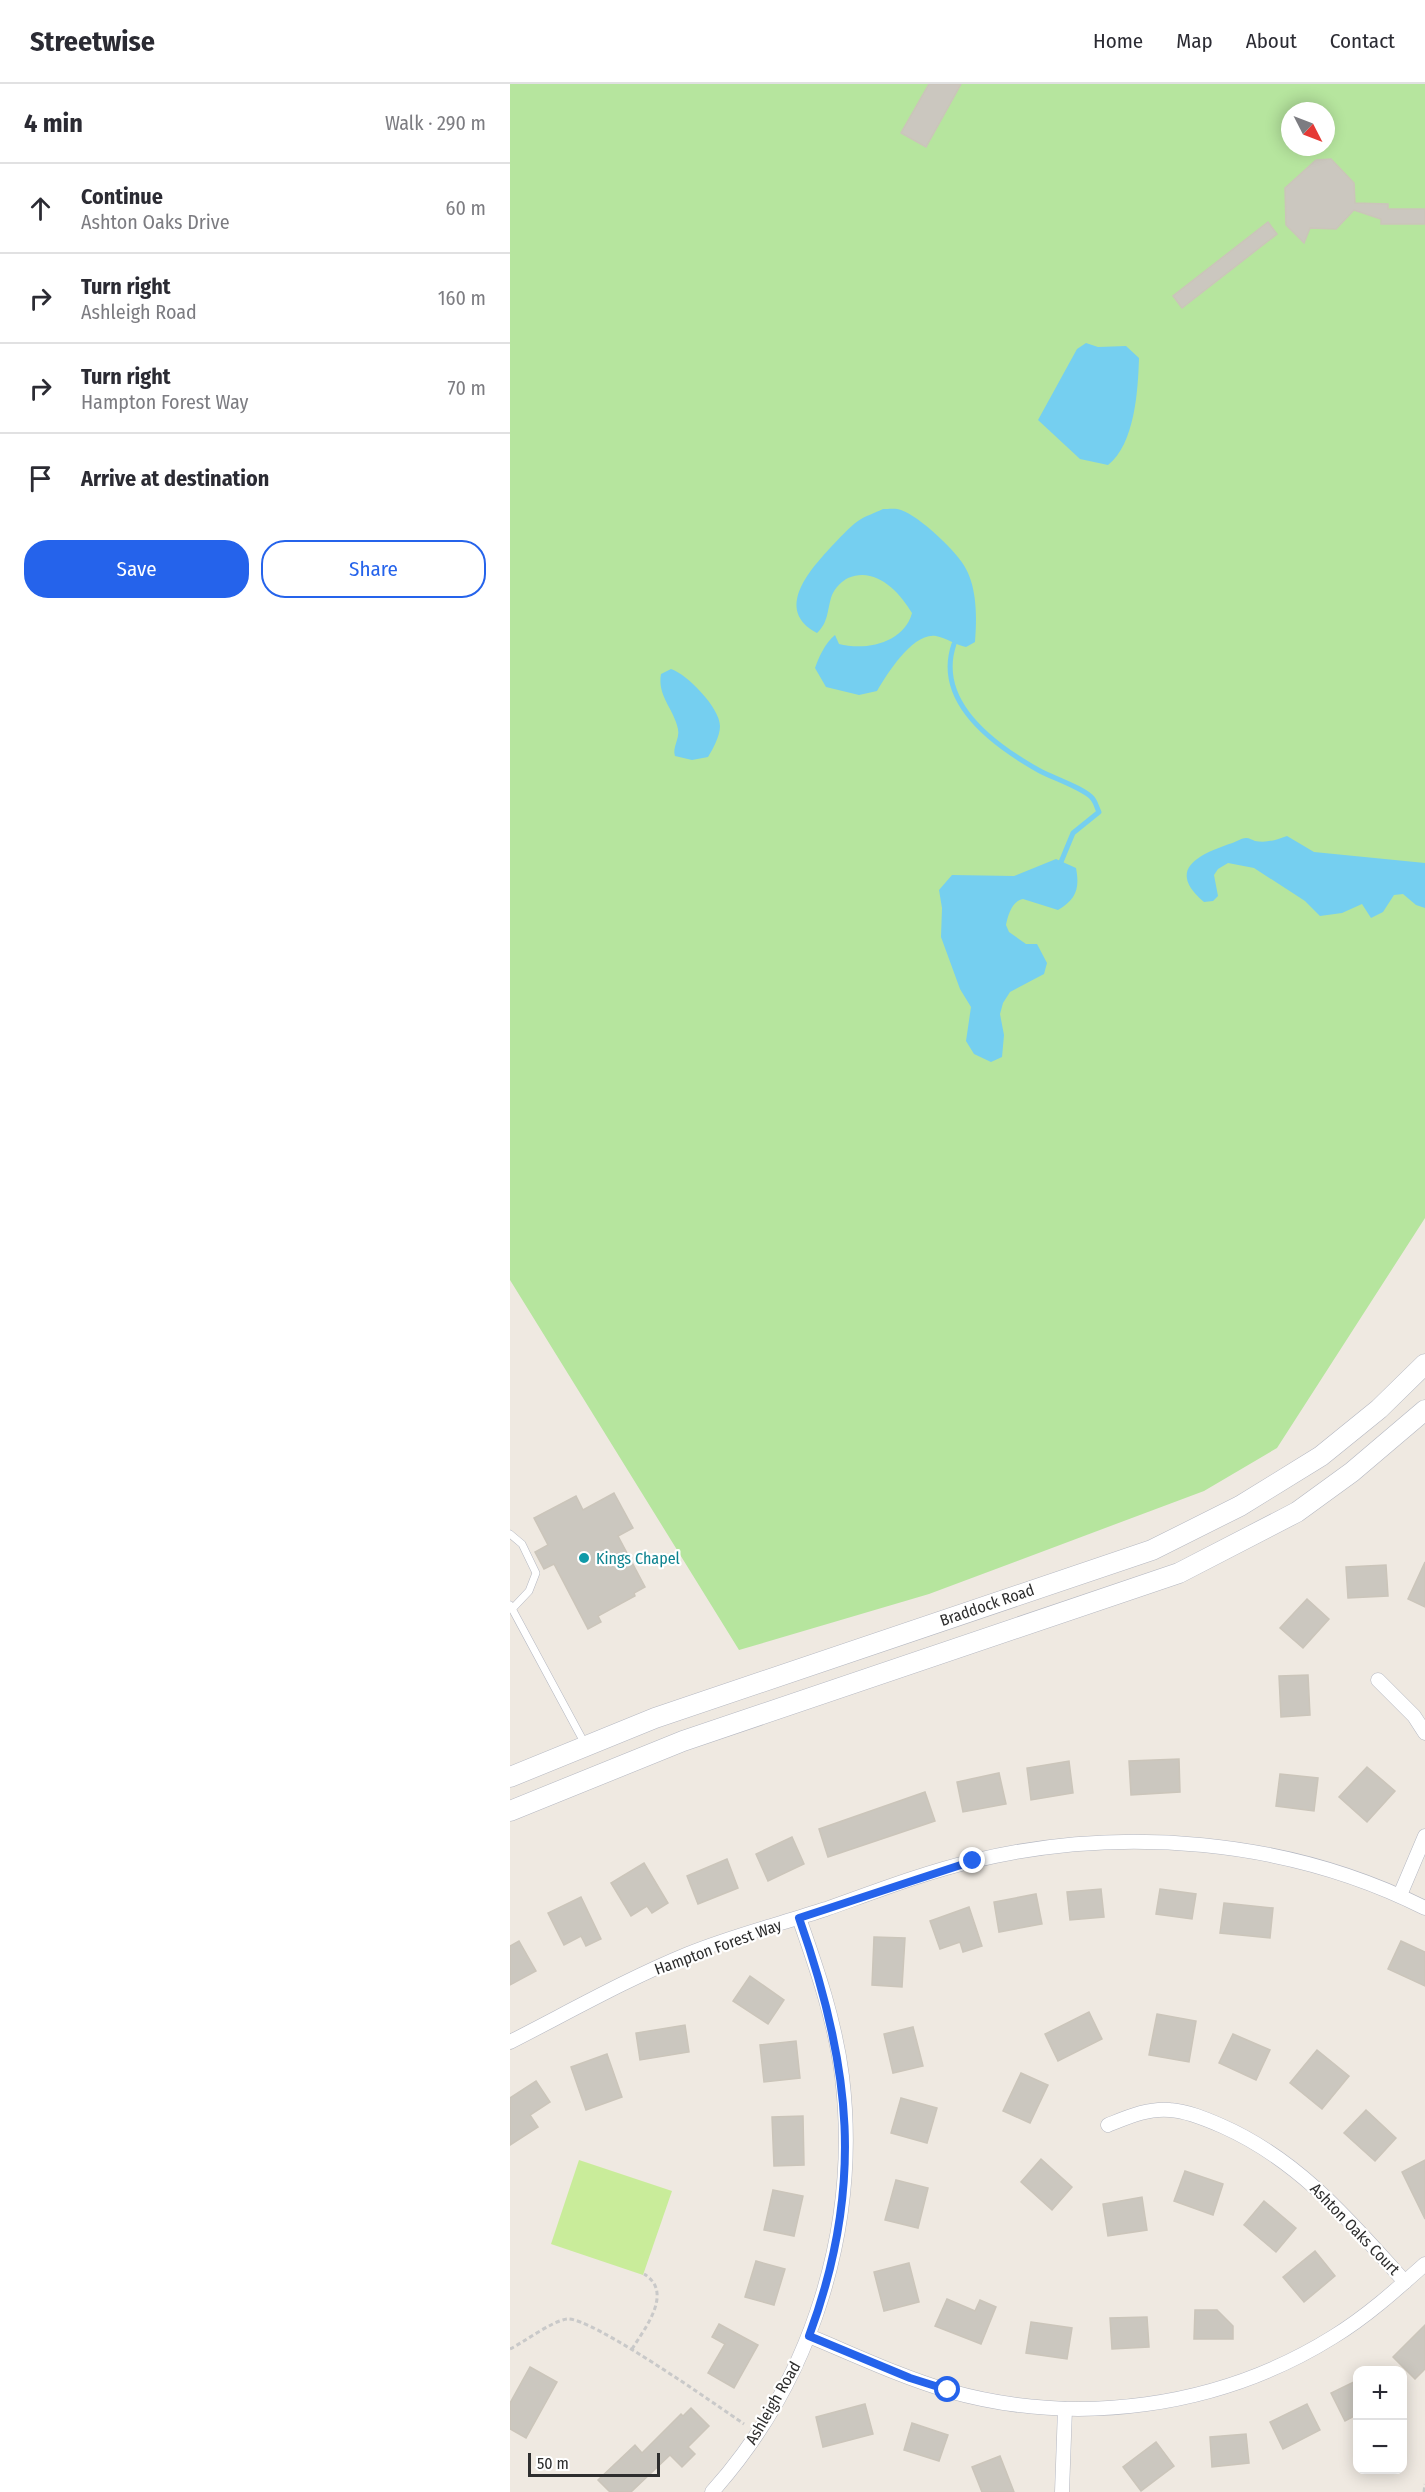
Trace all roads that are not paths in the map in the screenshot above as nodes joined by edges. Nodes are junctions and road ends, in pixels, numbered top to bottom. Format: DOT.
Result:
graph roads {
  1 [pos="1425,1364"];
  2 [pos="1425,1410"];
  3 [pos="510,1534"];
  4 [pos="511,1607"];
  5 [pos="1378,1680"];
  6 [pos="1425,1733"];
  7 [pos="585,1744"];
  8 [pos="510,1777"];
  9 [pos="510,1811"];
  10 [pos="1425,1836"];
  11 [pos="1400,1895"];
  12 [pos="1425,1908"];
  13 [pos="799,1918"];
  14 [pos="510,2042"];
  15 [pos="1108,2126"];
  16 [pos="1425,2264"];
  17 [pos="1405,2282"];
  18 [pos="809,2336"];
  19 [pos="1065,2409"];
  20 [pos="712,2492"];
  21 [pos="1062,2492"];
  1 -- 7 [label="main road, Braddock Road"];
  2 -- 9 [label="main road, Braddock Road"];
  3 -- 4 [label="lane"];
  4 -- 7 [label="lane"];
  5 -- 6 [label="street"];
  7 -- 8 [label="main road, Braddock Road"];
  10 -- 11 [label="street"];
  11 -- 12 [label="street, Hampton Forest Way"];
  11 -- 13 [label="street, Hampton Forest Way"];
  13 -- 14 [label="street, Hampton Forest Way"];
  13 -- 18 [label="street, Ashleigh Road"];
  15 -- 17 [label="street, Ashton Oaks Court"];
  16 -- 17 [label="street"];
  17 -- 19 [label="street"];
  18 -- 19 [label="street"];
  18 -- 20 [label="street, Ashleigh Road"];
  19 -- 21 [label="street"];
}
